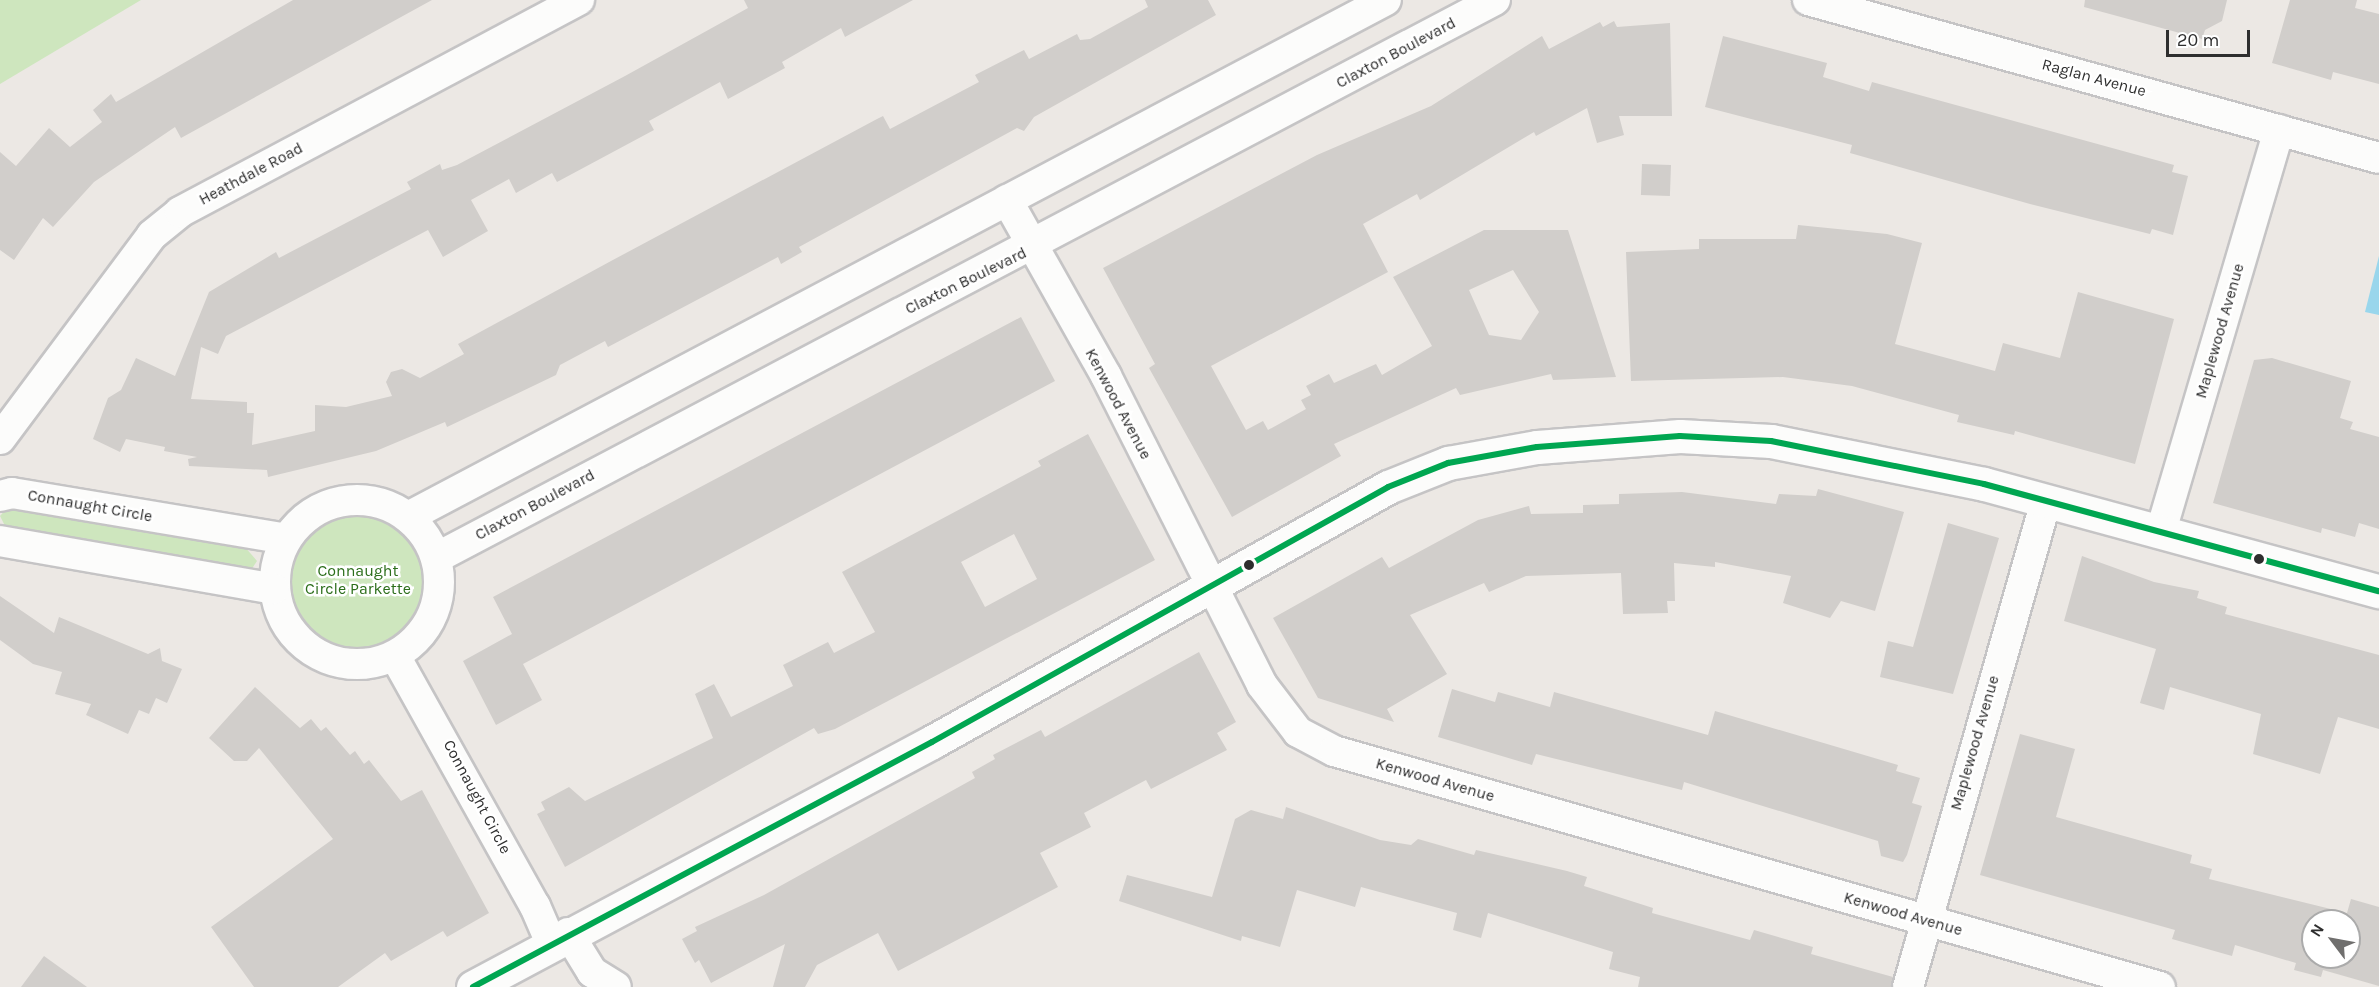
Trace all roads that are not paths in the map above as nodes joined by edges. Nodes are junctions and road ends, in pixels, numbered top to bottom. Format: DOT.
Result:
graph roads {
  1 [pos="579,0"];
  2 [pos="1386,0"];
  3 [pos="1495,0"];
  4 [pos="1808,0"];
  5 [pos="2278,130"];
  6 [pos="2379,158"];
  7 [pos="1007,200"];
  8 [pos="1034,248"];
  9 [pos="0,439"];
  10 [pos="0,496"];
  11 [pos="2046,501"];
  12 [pos="408,518"];
  13 [pos="2162,531"];
  14 [pos="286,539"];
  15 [pos="0,541"];
  16 [pos="436,558"];
  17 [pos="274,588"];
  18 [pos="1212,589"];
  19 [pos="2379,591"];
  20 [pos="395,656"];
  21 [pos="1926,921"];
  22 [pos="559,938"];
  23 [pos="473,987"];
  24 [pos="616,987"];
  25 [pos="1908,987"];
  26 [pos="2160,987"];
  1 -- 9 [label="street, Heathdale Road"];
  2 -- 7 [label="street"];
  3 -- 8 [label="street, Claxton Boulevard"];
  4 -- 5 [label="street, Raglan Avenue"];
  5 -- 6 [label="street, Raglan Avenue"];
  5 -- 13 [label="street, Maplewood Avenue"];
  7 -- 8 [label="street, Kenwood Avenue"];
  7 -- 12 [label="street"];
  8 -- 16 [label="street, Claxton Boulevard"];
  8 -- 18 [label="street, Kenwood Avenue"];
  10 -- 14 [label="street, Connaught Circle"];
  11 -- 13 [label="street"];
  11 -- 18 [label="street"];
  11 -- 21 [label="street, Maplewood Avenue"];
  12 -- 14 [label="street"];
  12 -- 16 [label="street"];
  13 -- 19 [label="street"];
  14 -- 17 [label="street"];
  15 -- 17 [label="street"];
  16 -- 20 [label="street"];
  17 -- 20 [label="street"];
  18 -- 21 [label="street, Kenwood Avenue"];
  18 -- 22 [label="street"];
  20 -- 22 [label="street, Connaught Circle"];
  21 -- 25 [label="street, Maplewood Avenue"];
  21 -- 26 [label="street, Kenwood Avenue"];
  22 -- 23 [label="street"];
  22 -- 24 [label="street, Connaught Circle"];
}
